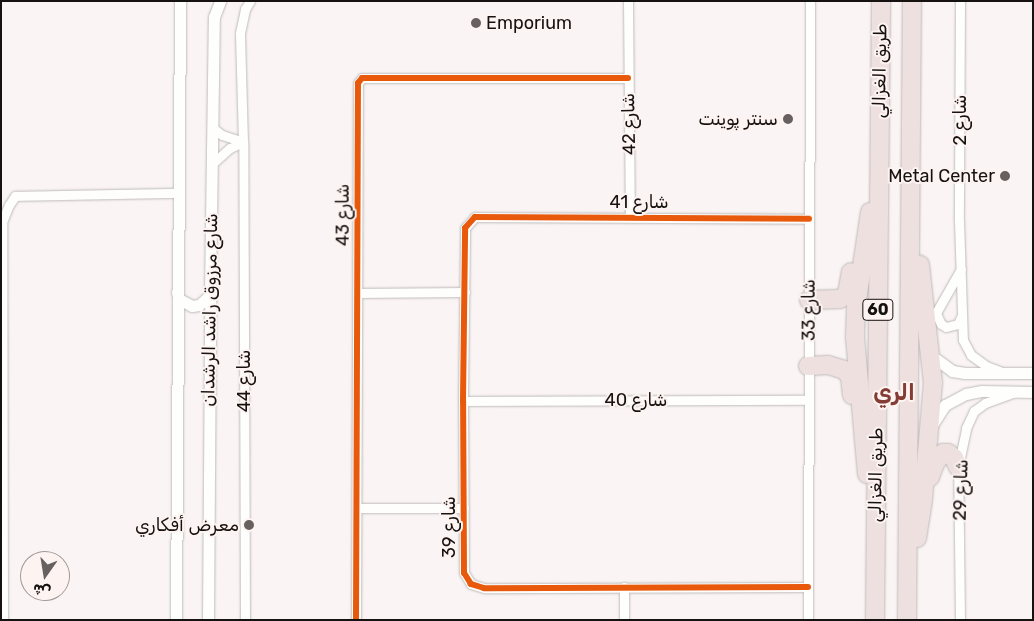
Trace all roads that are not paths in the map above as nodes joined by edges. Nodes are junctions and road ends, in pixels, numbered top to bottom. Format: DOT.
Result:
graph roads {
  1 [pos="180,1"];
  2 [pos="220,1"];
  3 [pos="250,1"];
  4 [pos="628,1"];
  5 [pos="810,1"];
  6 [pos="881,1"];
  7 [pos="912,1"];
  8 [pos="960,1"];
  9 [pos="628,78"];
  10 [pos="213,128"];
  11 [pos="243,142"];
  12 [pos="212,164"];
  13 [pos="879,173"];
  14 [pos="911,173"];
  15 [pos="177,193"];
  16 [pos="630,217"];
  17 [pos="809,219"];
  18 [pos="868,220"];
  19 [pos="469,221"];
  20 [pos="961,269"];
  21 [pos="177,292"];
  22 [pos="465,292"];
  23 [pos="358,293"];
  24 [pos="210,295"];
  25 [pos="809,300"];
  26 [pos="962,316"];
  27 [pos="929,354"];
  28 [pos="808,366"];
  29 [pos="1005,373"];
  30 [pos="1033,373"];
  31 [pos="1019,392"];
  32 [pos="1033,392"];
  33 [pos="808,400"];
  34 [pos="463,401"];
  35 [pos="928,433"];
  36 [pos="864,446"];
  37 [pos="958,467"];
  38 [pos="923,499"];
  39 [pos="357,508"];
  40 [pos="464,508"];
  41 [pos="876,544"];
  42 [pos="808,586"];
  43 [pos="624,587"];
  44 [pos="908,599"];
  45 [pos="3,620"];
  46 [pos="176,620"];
  47 [pos="208,620"];
  48 [pos="245,620"];
  49 [pos="356,620"];
  50 [pos="624,620"];
  51 [pos="808,620"];
  52 [pos="875,620"];
  53 [pos="907,620"];
  54 [pos="960,620"];
  1 -- 15 [label="street, شارع مرزوق راشد الرشدان"];
  2 -- 10 [label="street, شارع مرزوق راشد الرشدان"];
  3 -- 11 [label="street, شارع 44"];
  4 -- 9 [label="street, شارع 42"];
  5 -- 17 [label="street, شارع 33"];
  6 -- 13 [label="highway, طريق الغزالي / 60"];
  7 -- 14 [label="highway, طريق الغزالي / 60"];
  8 -- 20 [label="street, شارع 2"];
  9 -- 16 [label="street, شارع 42"];
  9 -- 23 [label="street, شارع 43"];
  10 -- 11 [label="street"];
  10 -- 12 [label="street, شارع مرزوق راشد الرشدان"];
  11 -- 12 [label="street"];
  11 -- 48 [label="street, شارع 44"];
  12 -- 24 [label="street, شارع مرزوق راشد الرشدان"];
  13 -- 18 [label="highway"];
  13 -- 41 [label="highway, طريق الغزالي / 60"];
  14 -- 27 [label="highway"];
  14 -- 44 [label="highway, طريق الغزالي / 60"];
  15 -- 21 [label="street, شارع مرزوق راشد الرشدان"];
  15 -- 45 [label="street"];
  16 -- 17 [label="street, شارع 41"];
  16 -- 19 [label="street, شارع 41"];
  17 -- 25 [label="street, شارع 33"];
  18 -- 25 [label="highway"];
  18 -- 36 [label="highway"];
  19 -- 22 [label="street, شارع 39"];
  20 -- 26 [label="street, شارع 2"];
  20 -- 26 [label="street"];
  21 -- 24 [label="street"];
  21 -- 46 [label="street, شارع مرزوق راشد الرشدان"];
  22 -- 23 [label="street"];
  22 -- 34 [label="street, شارع 39"];
  23 -- 39 [label="street, شارع 43"];
  24 -- 47 [label="street, شارع مرزوق راشد الرشدان"];
  25 -- 28 [label="street, شارع 33"];
  26 -- 29 [label="street, شارع 2"];
  27 -- 29 [label="street"];
  27 -- 35 [label="highway"];
  28 -- 33 [label="street, شارع 33"];
  28 -- 36 [label="highway"];
  29 -- 30 [label="street"];
  31 -- 32 [label="street"];
  31 -- 35 [label="street"];
  31 -- 37 [label="street, شارع 29"];
  33 -- 34 [label="street, شارع 40"];
  33 -- 42 [label="street, شارع 33"];
  34 -- 40 [label="street, شارع 39"];
  35 -- 38 [label="highway"];
  36 -- 41 [label="highway"];
  37 -- 38 [label="highway"];
  37 -- 54 [label="street, شارع 29"];
  38 -- 44 [label="highway"];
  39 -- 40 [label="street, شارع 39"];
  39 -- 49 [label="street, شارع 43"];
  40 -- 43 [label="street, شارع 39"];
  41 -- 52 [label="highway, طريق الغزالي / 60"];
  42 -- 43 [label="street, شارع 39"];
  42 -- 51 [label="street, شارع 33"];
  43 -- 50 [label="street"];
  44 -- 53 [label="highway, طريق الغزالي / 60"];
}
